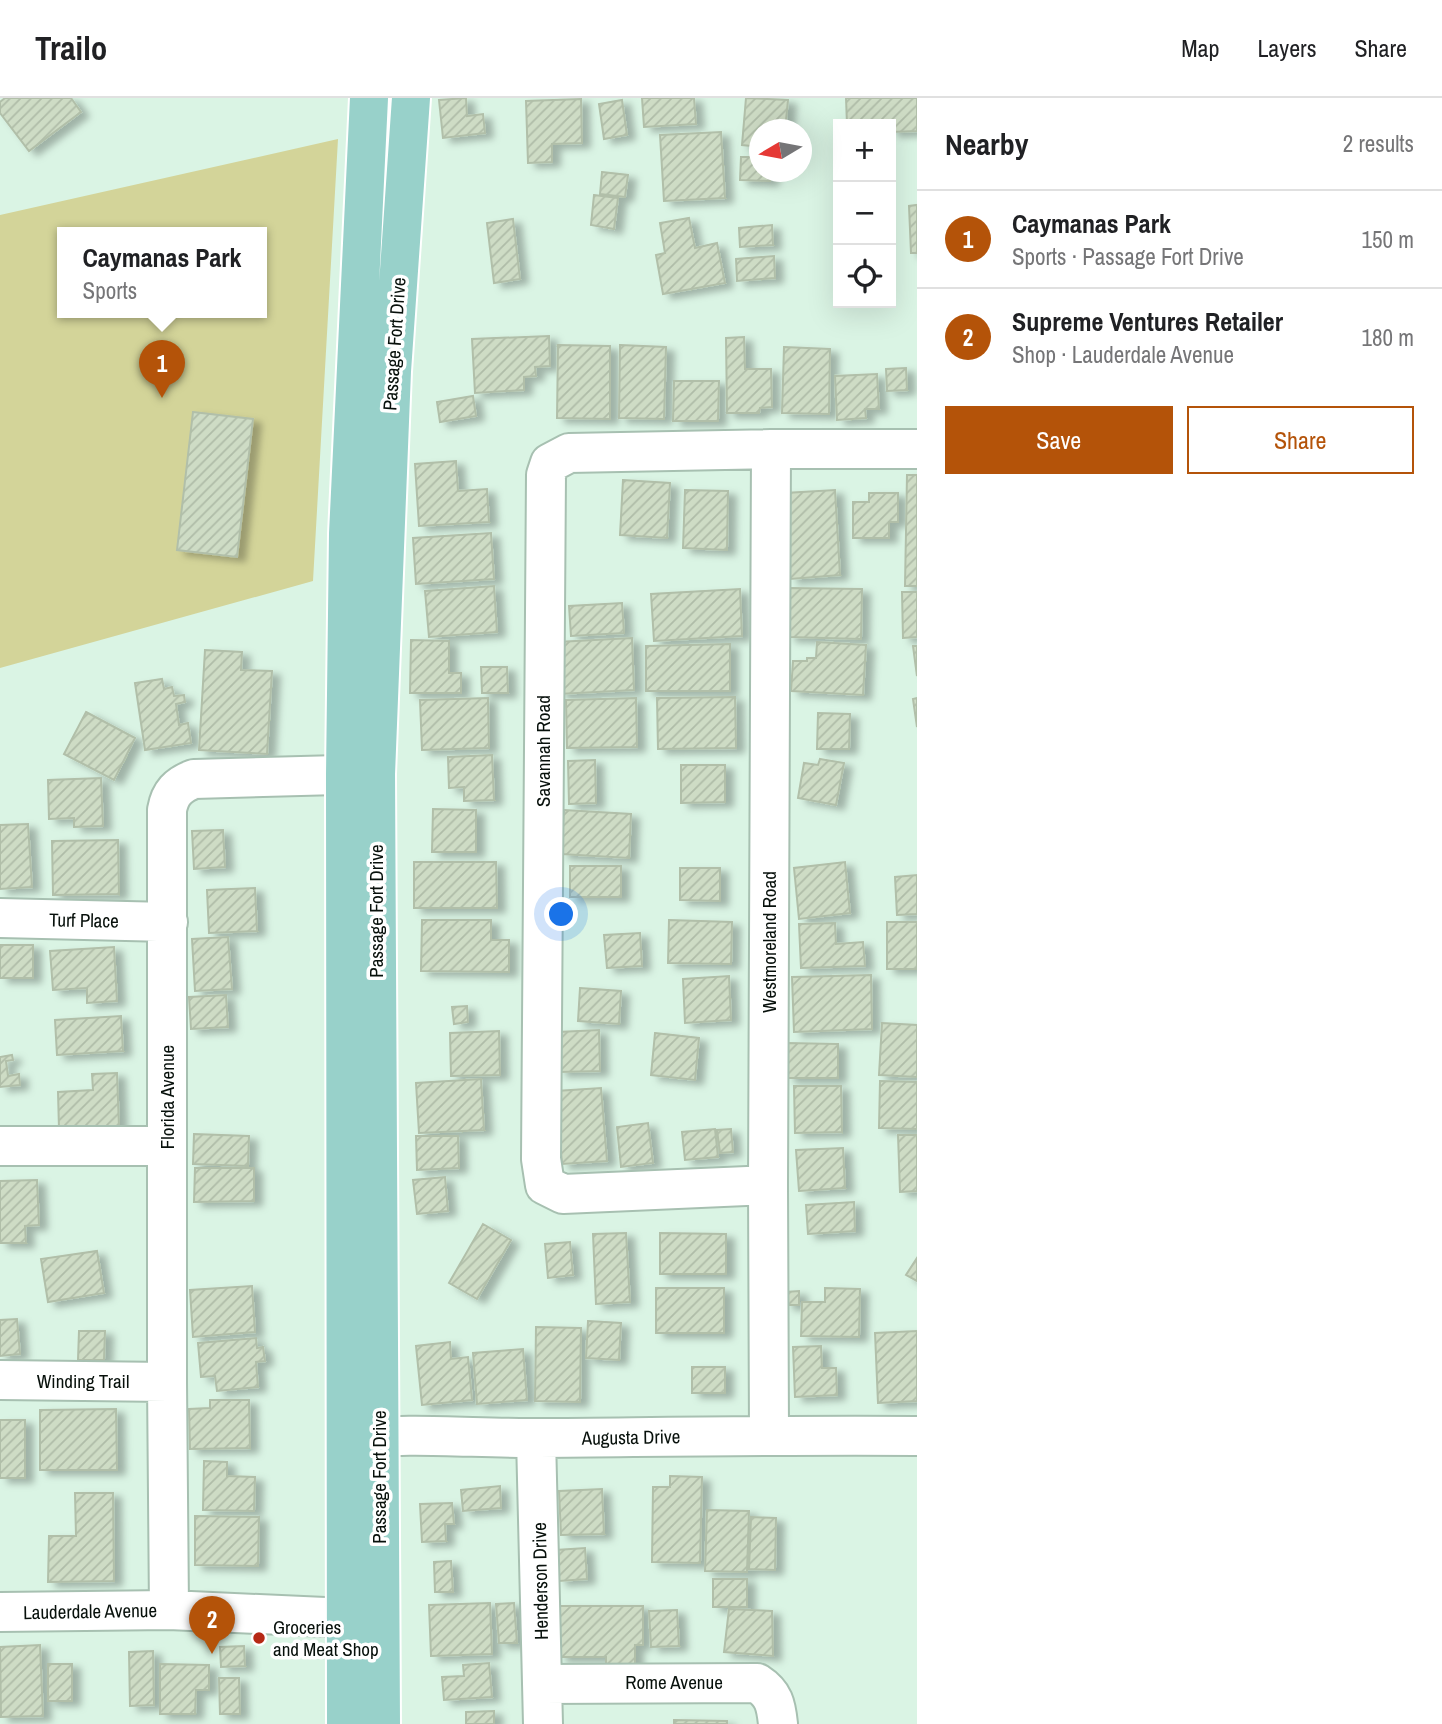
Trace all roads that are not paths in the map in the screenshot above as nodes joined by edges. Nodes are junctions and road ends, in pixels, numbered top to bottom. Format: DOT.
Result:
graph roads {
  1 [pos="369,98"];
  2 [pos="411,98"];
  3 [pos="771,449"];
  4 [pos="917,449"];
  5 [pos="360,775"];
  6 [pos="0,918"];
  7 [pos="168,922"];
  8 [pos="0,1146"];
  9 [pos="166,1146"];
  10 [pos="768,1185"];
  11 [pos="0,1380"];
  12 [pos="167,1382"];
  13 [pos="769,1434"];
  14 [pos="917,1436"];
  15 [pos="362,1438"];
  16 [pos="536,1438"];
  17 [pos="169,1610"];
  18 [pos="0,1612"];
  19 [pos="347,1618"];
  20 [pos="542,1684"];
  21 [pos="346,1724"];
  22 [pos="381,1724"];
  23 [pos="543,1724"];
  24 [pos="778,1724"];
  1 -- 5 [label="main road, Passage Fort Drive"];
  2 -- 5 [label="main road, Passage Fort Drive"];
  3 -- 4 [label="street, Savannah Road"];
  3 -- 10 [label="street, Westmoreland Road"];
  3 -- 10 [label="street, Savannah Road"];
  5 -- 7 [label="street, Florida Avenue"];
  5 -- 15 [label="main road, Passage Fort Drive"];
  6 -- 7 [label="street, Turf Place"];
  7 -- 9 [label="street, Florida Avenue"];
  8 -- 9 [label="street"];
  9 -- 12 [label="street, Florida Avenue"];
  10 -- 13 [label="street, Westmoreland Road"];
  11 -- 12 [label="street, Winding Trail"];
  12 -- 17 [label="street, Florida Avenue"];
  13 -- 14 [label="street, Augusta Drive"];
  13 -- 16 [label="street, Augusta Drive"];
  15 -- 16 [label="street, Augusta Drive"];
  15 -- 19 [label="main road, Passage Fort Drive"];
  15 -- 22 [label="main road, Passage Fort Drive"];
  16 -- 20 [label="street, Henderson Drive"];
  17 -- 18 [label="street, Lauderdale Avenue"];
  17 -- 19 [label="street, Lauderdale Avenue"];
  19 -- 21 [label="main road, Passage Fort Drive"];
  20 -- 23 [label="street, Henderson Drive"];
  20 -- 24 [label="street, Rome Avenue"];
}
